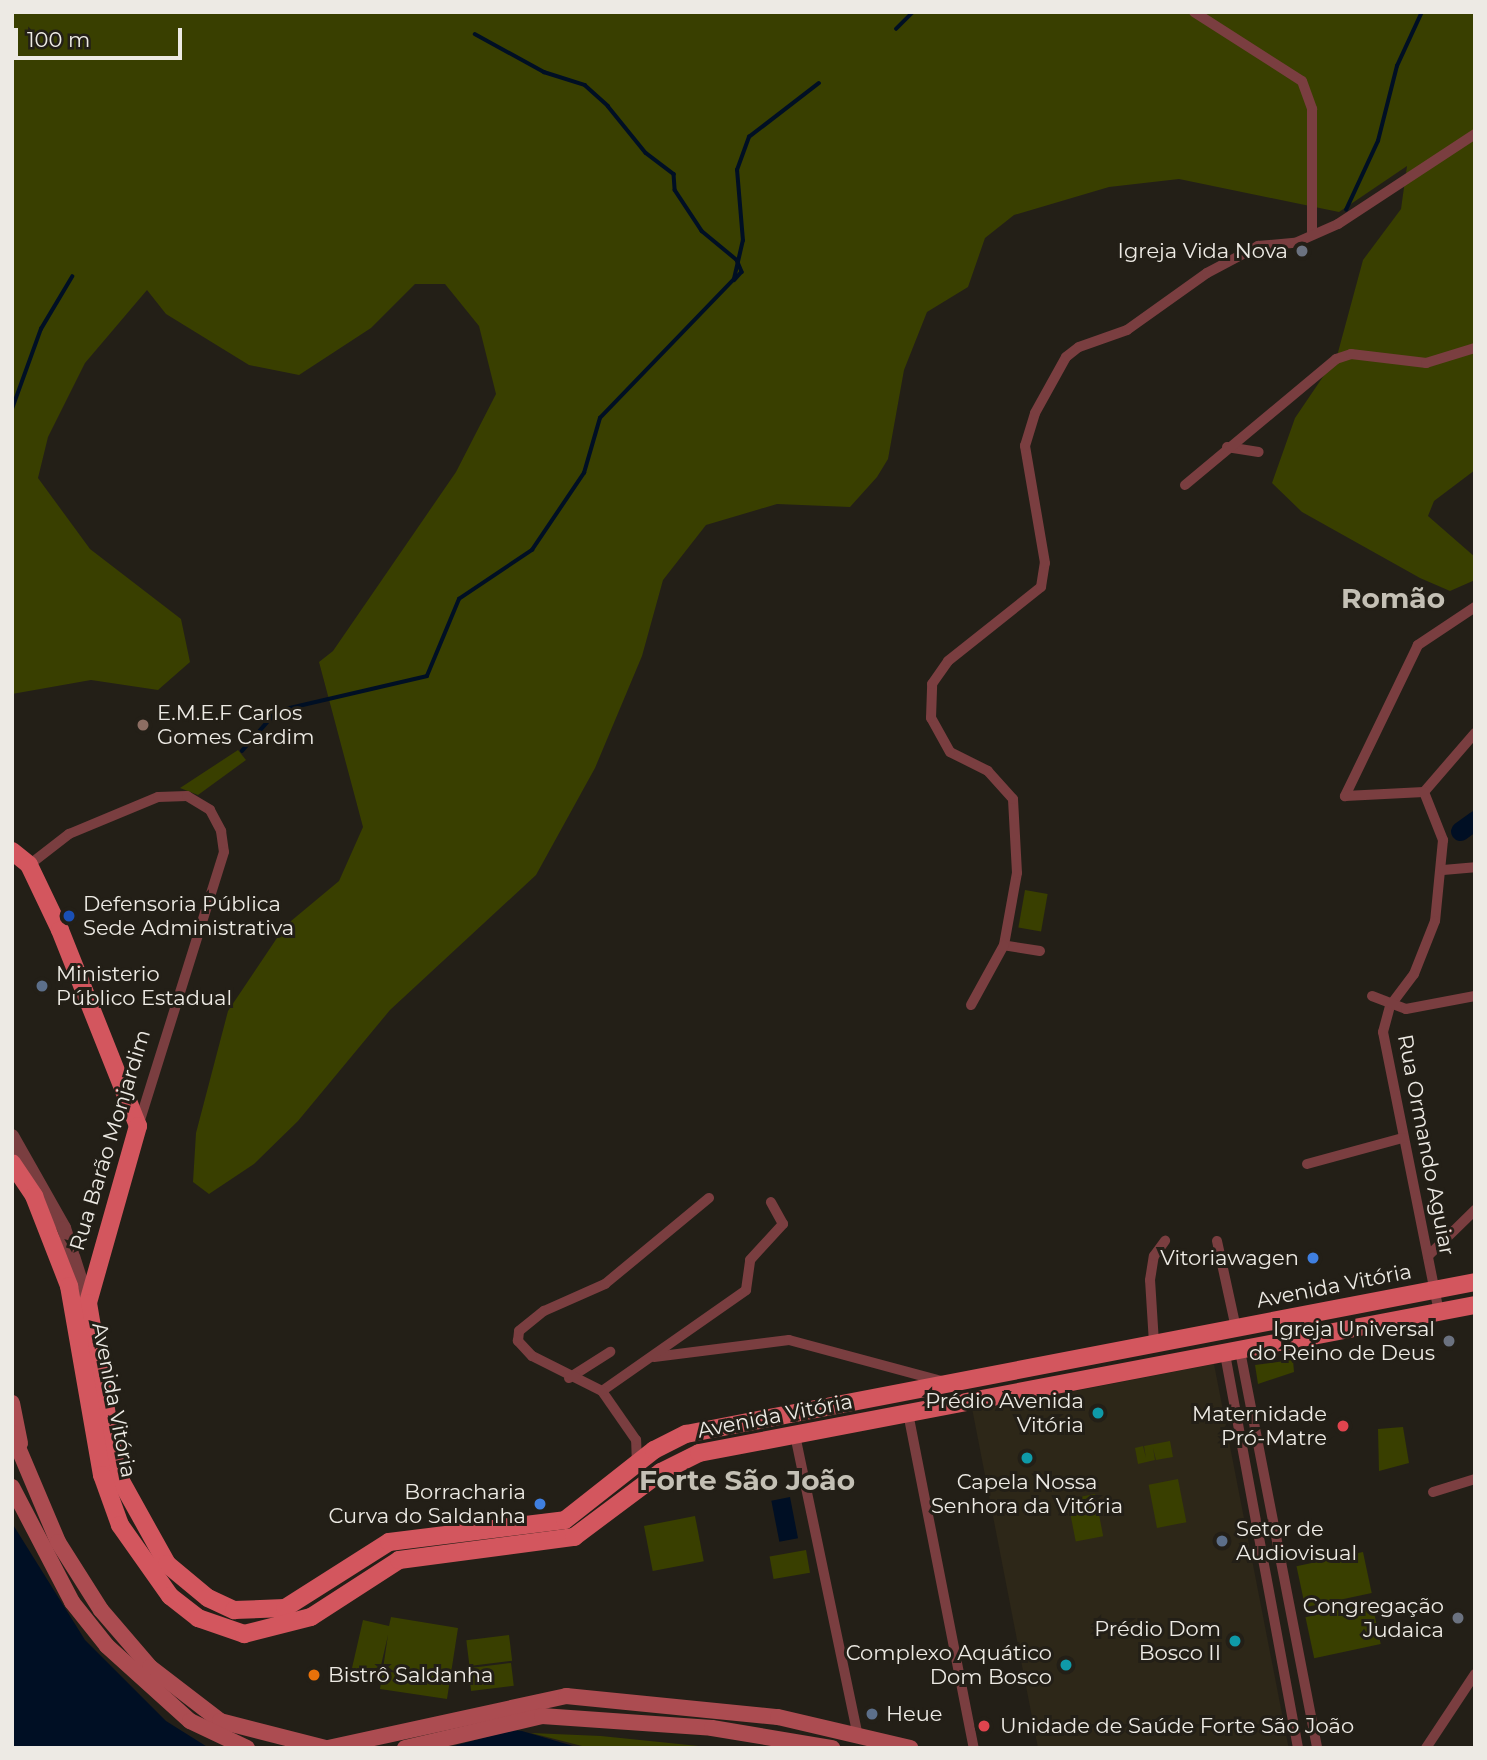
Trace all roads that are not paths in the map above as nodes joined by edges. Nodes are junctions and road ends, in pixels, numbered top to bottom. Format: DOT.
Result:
graph roads {
  1 [pos="1194,12"];
  2 [pos="1475,134"];
  3 [pos="1312,232"];
  4 [pos="1475,348"];
  5 [pos="1227,447"];
  6 [pos="1259,452"];
  7 [pos="1185,485"];
  8 [pos="1475,607"];
  9 [pos="1475,733"];
  10 [pos="1424,792"];
  11 [pos="22,858"];
  12 [pos="1475,867"];
  13 [pos="1443,870"];
  14 [pos="1003,945"];
  15 [pos="1040,951"];
  16 [pos="1372,996"];
  17 [pos="1475,996"];
  18 [pos="971,1005"];
  19 [pos="1390,1006"];
  20 [pos="138,1126"];
  21 [pos="12,1136"];
  22 [pos="1403,1138"];
  23 [pos="12,1163"];
  24 [pos="1307,1164"];
  25 [pos="709,1198"];
  26 [pos="771,1202"];
  27 [pos="1475,1210"];
  28 [pos="1164,1241"];
  29 [pos="1217,1241"];
  30 [pos="1428,1256"];
  31 [pos="1475,1282"];
  32 [pos="1435,1290"];
  33 [pos="88,1303"];
  34 [pos="1475,1305"];
  35 [pos="1439,1312"];
  36 [pos="1229,1329"];
  37 [pos="671,1341"];
  38 [pos="1154,1343"];
  39 [pos="610,1352"];
  40 [pos="1233,1352"];
  41 [pos="681,1353"];
  42 [pos="654,1357"];
  43 [pos="569,1378"];
  44 [pos="948,1383"];
  45 [pos="602,1391"];
  46 [pos="12,1404"];
  47 [pos="908,1413"];
  48 [pos="12,1433"];
  49 [pos="795,1435"];
  50 [pos="636,1440"];
  51 [pos="660,1446"];
  52 [pos="22,1452"];
  53 [pos="681,1460"];
  54 [pos="637,1465"];
  55 [pos="1475,1479"];
  56 [pos="12,1488"];
  57 [pos="1433,1492"];
  58 [pos="1475,1674"];
  59 [pos="857,1732"];
  60 [pos="247,1748"];
  61 [pos="326,1748"];
  62 [pos="405,1748"];
  63 [pos="832,1748"];
  64 [pos="910,1748"];
  65 [pos="974,1748"];
  66 [pos="1298,1748"];
  67 [pos="1317,1748"];
  68 [pos="1426,1748"];
  1 -- 3 [label="street"];
  2 -- 3 [label="street"];
  3 -- 14 [label="street"];
  4 -- 5 [label="street"];
  5 -- 6 [label="street"];
  5 -- 7 [label="street"];
  8 -- 10 [label="street"];
  9 -- 10 [label="street"];
  10 -- 13 [label="street, Rua Ormando Aguiar"];
  11 -- 20 [label="main road"];
  11 -- 20 [label="street, Rua Barão Monjardim"];
  12 -- 13 [label="street"];
  13 -- 19 [label="street, Rua Ormando Aguiar"];
  14 -- 15 [label="street"];
  14 -- 18 [label="street"];
  16 -- 19 [label="street"];
  17 -- 19 [label="street"];
  19 -- 22 [label="street, Rua Ormando Aguiar"];
  20 -- 33 [label="main road, Rua Barão Monjardim"];
  21 -- 33 [label="street"];
  22 -- 24 [label="street"];
  22 -- 30 [label="street, Rua Ormando Aguiar"];
  23 -- 53 [label="main road, Avenida Vitória"];
  25 -- 43 [label="street"];
  26 -- 37 [label="street"];
  27 -- 30 [label="street"];
  28 -- 38 [label="street"];
  29 -- 36 [label="street"];
  30 -- 32 [label="street, Rua Ormando Aguiar"];
  31 -- 32 [label="main road, Avenida Vitória"];
  32 -- 35 [label="street, Rua Ormando Aguiar"];
  32 -- 36 [label="main road, Avenida Vitória"];
  33 -- 54 [label="main road, Avenida Vitória"];
  34 -- 35 [label="main road, Avenida Vitória"];
  35 -- 40 [label="main road, Avenida Vitória"];
  36 -- 38 [label="main road, Avenida Vitória"];
  36 -- 40 [label="main road"];
  37 -- 41 [label="street"];
  37 -- 42 [label="street"];
  38 -- 44 [label="main road, Avenida Vitória"];
  39 -- 43 [label="street"];
  40 -- 47 [label="main road, Avenida Vitória"];
  40 -- 66 [label="street"];
  40 -- 67 [label="street"];
  41 -- 42 [label="street"];
  41 -- 44 [label="street"];
  42 -- 45 [label="street"];
  43 -- 45 [label="street"];
  44 -- 51 [label="main road, Avenida Vitória"];
  45 -- 50 [label="street"];
  46 -- 52 [label="main road"];
  47 -- 49 [label="main road, Avenida Vitória"];
  47 -- 65 [label="street"];
  48 -- 52 [label="main road"];
  49 -- 53 [label="main road, Avenida Vitória"];
  49 -- 59 [label="street"];
  50 -- 51 [label="street"];
  50 -- 54 [label="street"];
  51 -- 53 [label="street"];
  51 -- 54 [label="main road, Avenida Vitória"];
  52 -- 61 [label="main road"];
  55 -- 57 [label="street"];
  56 -- 60 [label="main road"];
  58 -- 68 [label="street"];
  59 -- 61 [label="main road"];
  59 -- 64 [label="main road"];
  62 -- 63 [label="main road"];
}
